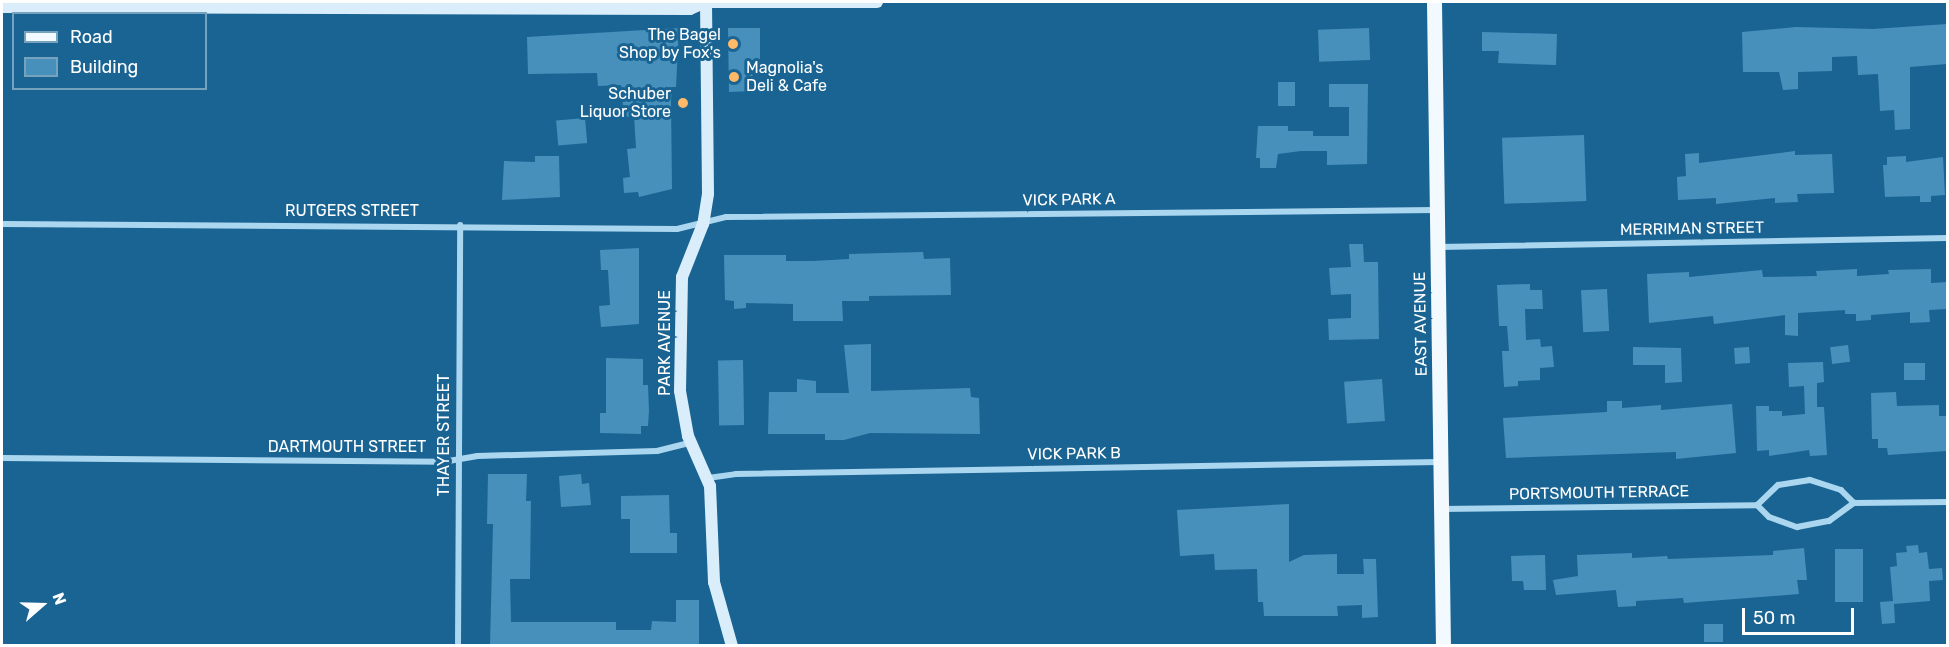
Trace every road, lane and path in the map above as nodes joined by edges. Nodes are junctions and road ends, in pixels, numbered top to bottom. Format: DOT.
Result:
graph roads {
  1 [pos="706,2"];
  2 [pos="877,2"];
  3 [pos="1434,2"];
  4 [pos="209,5"];
  5 [pos="2,7"];
  6 [pos="1437,210"];
  7 [pos="2,224"];
  8 [pos="703,224"];
  9 [pos="460,225"];
  10 [pos="1947,238"];
  11 [pos="1438,247"];
  12 [pos="690,443"];
  13 [pos="2,459"];
  14 [pos="457,459"];
  15 [pos="1441,462"];
  16 [pos="708,478"];
  17 [pos="1947,502"];
  18 [pos="1854,503"];
  19 [pos="1757,505"];
  20 [pos="1441,509"];
  21 [pos="458,645"];
  22 [pos="732,645"];
  23 [pos="1443,645"];
  1 -- 2 [label="street"];
  1 -- 4 [label="street"];
  1 -- 8 [label="street, PARK AVENUE"];
  3 -- 6 [label="main road, EAST AVENUE"];
  4 -- 5 [label="street"];
  6 -- 8 [label="street, VICK PARK A"];
  6 -- 11 [label="main road, EAST AVENUE"];
  7 -- 9 [label="street, RUTGERS STREET"];
  8 -- 9 [label="street, RUTGERS STREET"];
  8 -- 12 [label="street, PARK AVENUE"];
  9 -- 14 [label="street, THAYER STREET"];
  10 -- 11 [label="street, MERRIMAN STREET"];
  11 -- 15 [label="main road, EAST AVENUE"];
  12 -- 14 [label="street, DARTMOUTH STREET"];
  12 -- 16 [label="street, PARK AVENUE"];
  13 -- 14 [label="street, DARTMOUTH STREET"];
  14 -- 21 [label="street, THAYER STREET"];
  15 -- 16 [label="street, VICK PARK B"];
  15 -- 20 [label="main road, EAST AVENUE"];
  16 -- 22 [label="street, PARK AVENUE"];
  17 -- 18 [label="street"];
  18 -- 19 [label="street"];
  18 -- 19 [label="street"];
  19 -- 20 [label="street, PORTSMOUTH TERRACE"];
  20 -- 23 [label="main road, EAST AVENUE"];
}
